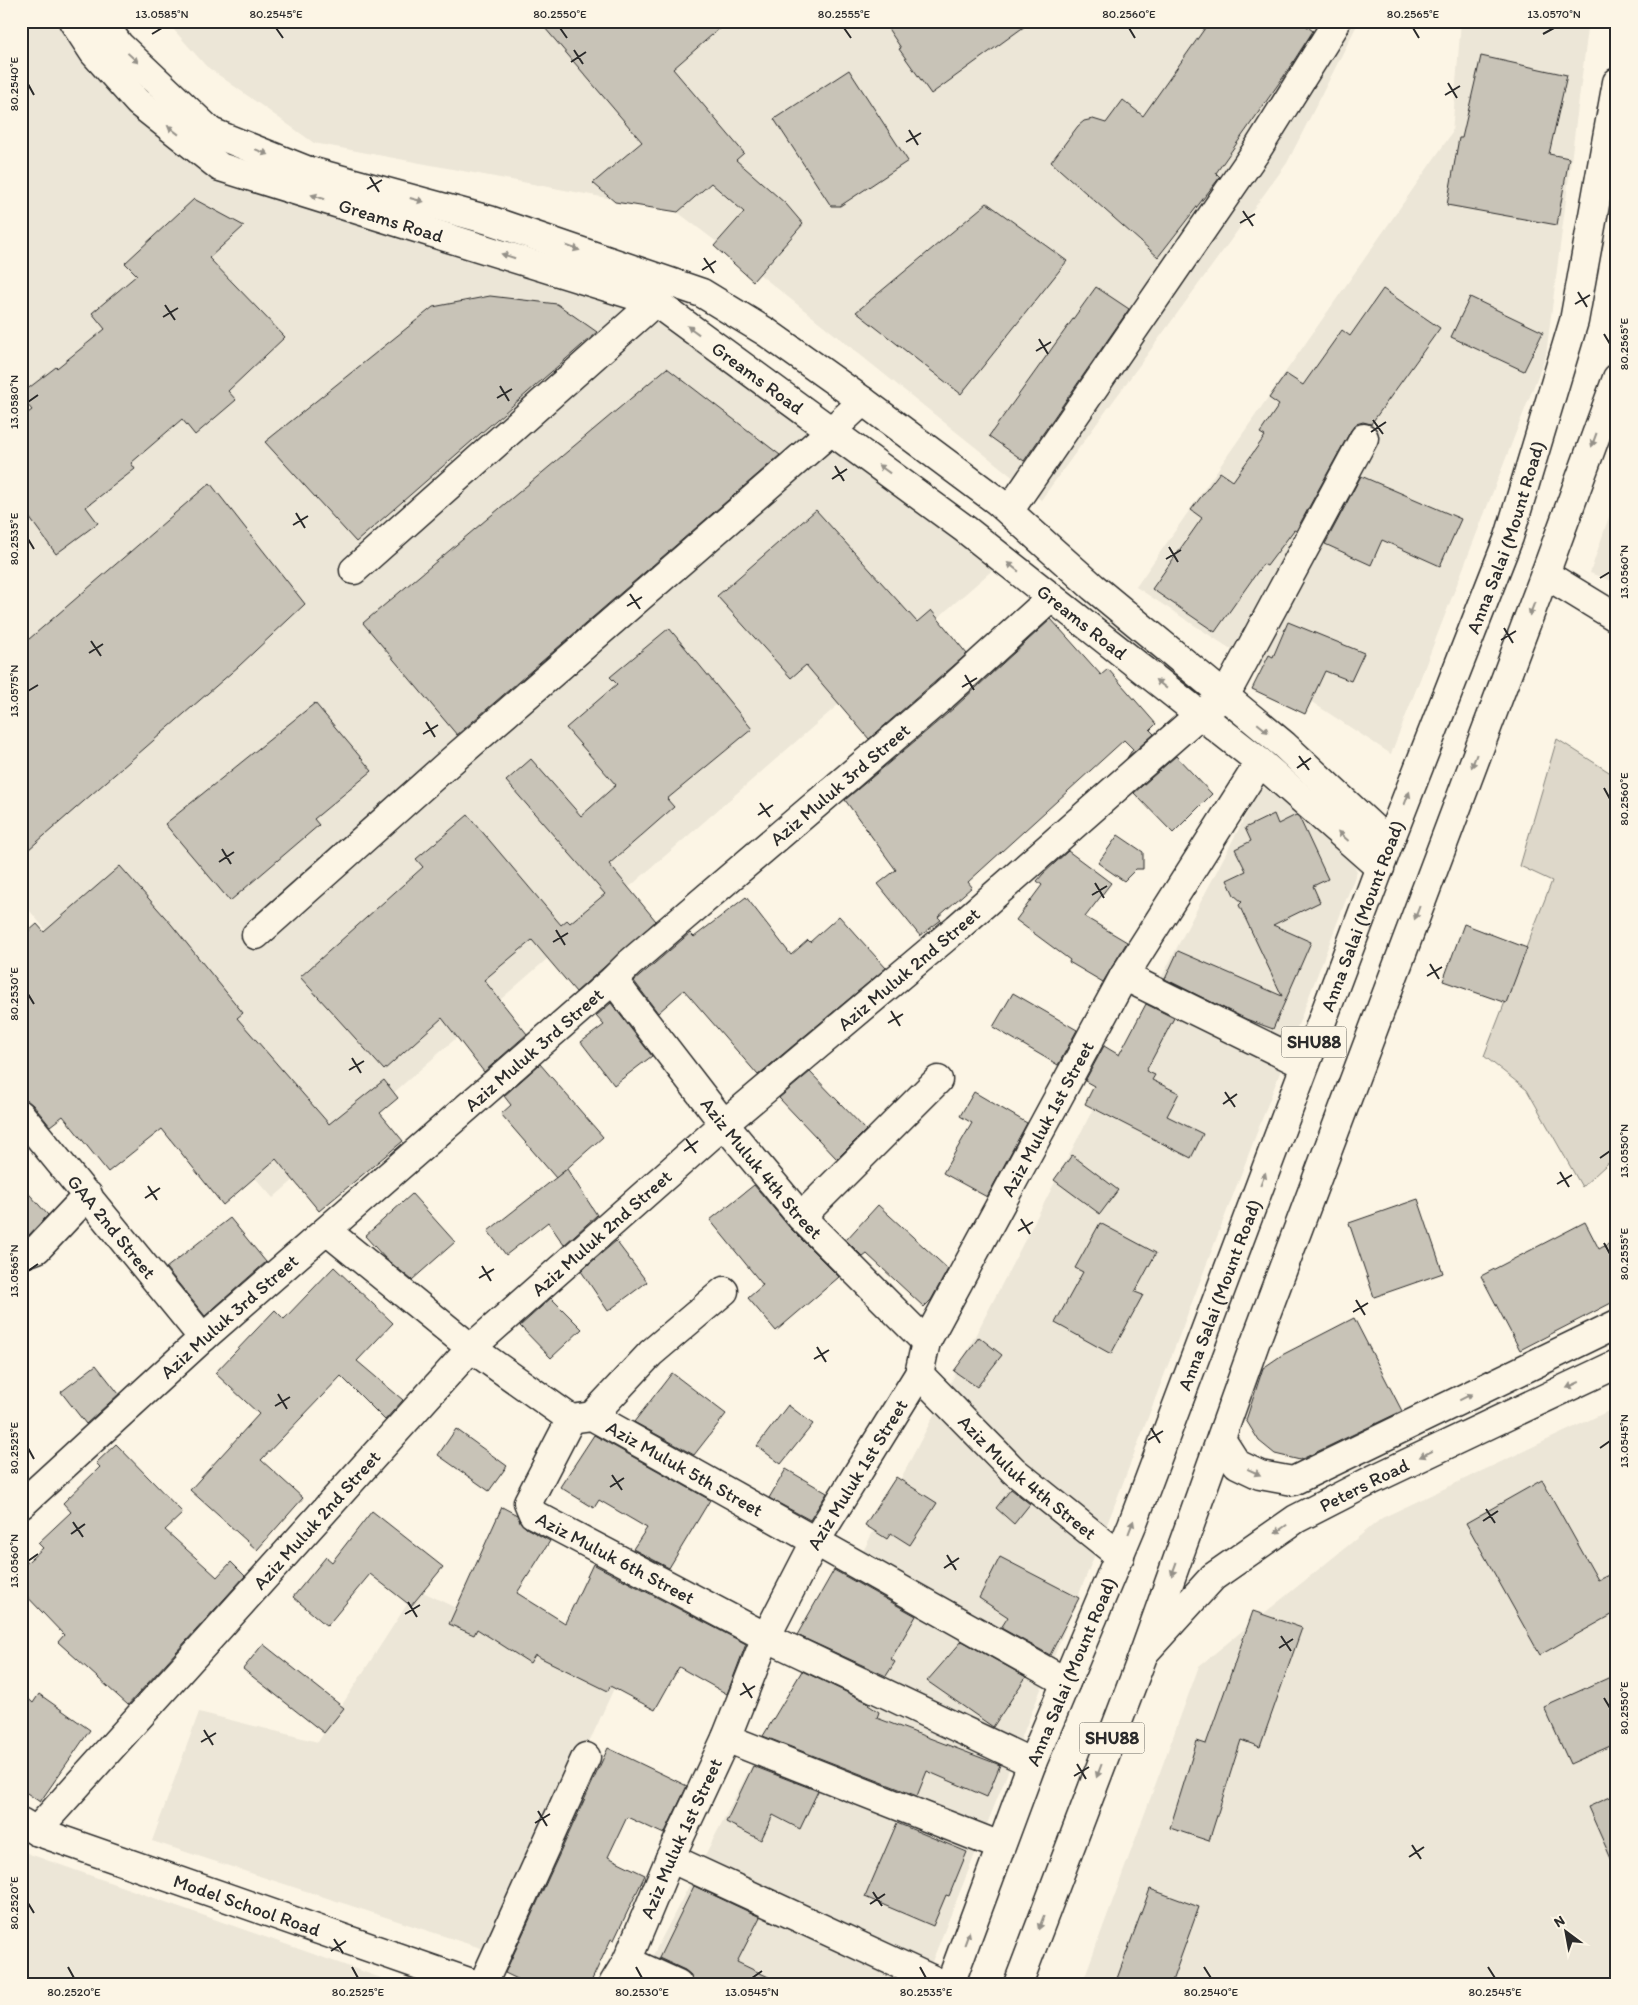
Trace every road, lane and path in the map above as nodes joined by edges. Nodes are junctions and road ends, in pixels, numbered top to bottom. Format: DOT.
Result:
graph roads {
  1 [pos="73,21"];
  2 [pos="102,21"];
  3 [pos="1335,25"];
  4 [pos="1617,82"];
  5 [pos="1609,174"];
  6 [pos="655,302"];
  7 [pos="1617,378"];
  8 [pos="863,401"];
  9 [pos="832,431"];
  10 [pos="1364,438"];
  11 [pos="1009,510"];
  12 [pos="354,570"];
  13 [pos="1545,574"];
  14 [pos="1051,598"];
  15 [pos="1617,618"];
  16 [pos="1225,696"];
  17 [pos="1199,715"];
  18 [pos="1260,762"];
  19 [pos="1385,856"];
  20 [pos="256,935"];
  21 [pos="1124,976"];
  22 [pos="613,980"];
  23 [pos="1305,1065"];
  24 [pos="938,1080"];
  25 [pos="21,1114"];
  26 [pos="724,1124"];
  27 [pos="88,1195"];
  28 [pos="801,1217"];
  29 [pos="327,1231"];
  30 [pos="21,1255"];
  31 [pos="724,1291"];
  32 [pos="1617,1324"];
  33 [pos="203,1338"];
  34 [pos="926,1342"];
  35 [pos="471,1348"];
  36 [pos="1617,1364"];
  37 [pos="918,1374"];
  38 [pos="1502,1380"];
  39 [pos="1515,1412"];
  40 [pos="581,1418"];
  41 [pos="1221,1439"];
  42 [pos="21,1505"];
  43 [pos="815,1542"];
  44 [pos="1120,1556"];
  45 [pos="766,1637"];
  46 [pos="1144,1653"];
  47 [pos="1066,1682"];
  48 [pos="726,1738"];
  49 [pos="586,1757"];
  50 [pos="1032,1763"];
  51 [pos="29,1826"];
  52 [pos="1000,1846"];
  53 [pos="670,1858"];
  54 [pos="627,1961"];
  55 [pos="474,1984"];
  56 [pos="483,1984"];
  57 [pos="613,1984"];
  58 [pos="678,1984"];
  59 [pos="942,1984"];
  60 [pos="950,1984"];
  61 [pos="1018,1984"];
  6 -- 1 [label="street, Greams Road, one-way"];
  2 -- 8 [label="street, Greams Road, one-way"];
  3 -- 11 [label="street"];
  4 -- 5 [label="street, Anna Salai (Mount Road) / SHU88"];
  19 -- 5 [label="street, Anna Salai (Mount Road) / SHU88, one-way"];
  9 -- 6 [label="street, Greams Road, one-way"];
  6 -- 12 [label="street"];
  7 -- 13 [label="street, SHU88, one-way"];
  8 -- 9 [label="street"];
  8 -- 11 [label="street, Greams Road"];
  14 -- 9 [label="street, Greams Road, one-way"];
  9 -- 20 [label="street"];
  10 -- 16 [label="street"];
  11 -- 16 [label="street, Greams Road"];
  13 -- 15 [label="street"];
  13 -- 41 [label="street, SHU88, one-way"];
  17 -- 14 [label="street, Greams Road, one-way"];
  14 -- 22 [label="street, Aziz Muluk 3rd Street"];
  16 -- 17 [label="street, Aziz Muluk 2nd Street"];
  16 -- 19 [label="street, Greams Road, one-way"];
  17 -- 18 [label="street, Greams Road"];
  17 -- 26 [label="street, Aziz Muluk 2nd Street"];
  19 -- 18 [label="street, Greams Road, one-way"];
  18 -- 21 [label="street, Aziz Muluk 1st Street"];
  19 -- 23 [label="street, Anna Salai (Mount Road) / SHU88"];
  21 -- 23 [label="street"];
  21 -- 34 [label="street, Aziz Muluk 1st Street"];
  22 -- 26 [label="street, Aziz Muluk 4th Street"];
  22 -- 29 [label="street, Aziz Muluk 3rd Street"];
  44 -- 23 [label="street, Anna Salai (Mount Road) / SHU88, one-way"];
  24 -- 28 [label="street"];
  25 -- 27 [label="street, GAA 2nd Street"];
  26 -- 28 [label="street, Aziz Muluk 4th Street"];
  26 -- 35 [label="street, Aziz Muluk 2nd Street"];
  27 -- 30 [label="street"];
  27 -- 33 [label="street, GAA 2nd Street"];
  28 -- 34 [label="street, Aziz Muluk 4th Street"];
  29 -- 33 [label="street, Aziz Muluk 3rd Street"];
  29 -- 35 [label="street, Aziz Muluk 5th Street"];
  31 -- 40 [label="street"];
  32 -- 38 [label="street, Peters Road"];
  33 -- 42 [label="street, Aziz Muluk 3rd Street"];
  34 -- 37 [label="street, Aziz Muluk 1st Street"];
  35 -- 40 [label="street, Aziz Muluk 5th Street"];
  35 -- 51 [label="street, Aziz Muluk 2nd Street"];
  36 -- 39 [label="street, Peters Road, one-way"];
  37 -- 43 [label="street, Aziz Muluk 1st Street"];
  37 -- 44 [label="street, Aziz Muluk 4th Street"];
  38 -- 39 [label="street"];
  41 -- 38 [label="street, Peters Road, one-way"];
  39 -- 46 [label="street, Peters Road, one-way"];
  40 -- 43 [label="street, Aziz Muluk 5th Street"];
  40 -- 45 [label="street, Aziz Muluk 6th Street"];
  41 -- 46 [label="street, SHU88, one-way"];
  43 -- 45 [label="street, Aziz Muluk 1st Street"];
  43 -- 47 [label="street, Aziz Muluk 5th Street"];
  44 -- 47 [label="street, Anna Salai (Mount Road) / SHU88"];
  45 -- 48 [label="street, Aziz Muluk 1st Street"];
  45 -- 50 [label="street"];
  46 -- 61 [label="street, SHU88, one-way"];
  47 -- 50 [label="street, Anna Salai (Mount Road) / SHU88"];
  48 -- 52 [label="street"];
  48 -- 53 [label="street, Aziz Muluk 1st Street"];
  49 -- 56 [label="street"];
  50 -- 52 [label="street, Anna Salai (Mount Road) / SHU88"];
  51 -- 55 [label="street, Model School Road"];
  60 -- 52 [label="street, Anna Salai (Mount Road) / SHU88, one-way"];
  53 -- 54 [label="street, Aziz Muluk 1st Street"];
  53 -- 59 [label="street"];
  54 -- 57 [label="street, Aziz Muluk 1st Street"];
  54 -- 58 [label="street"];
}
